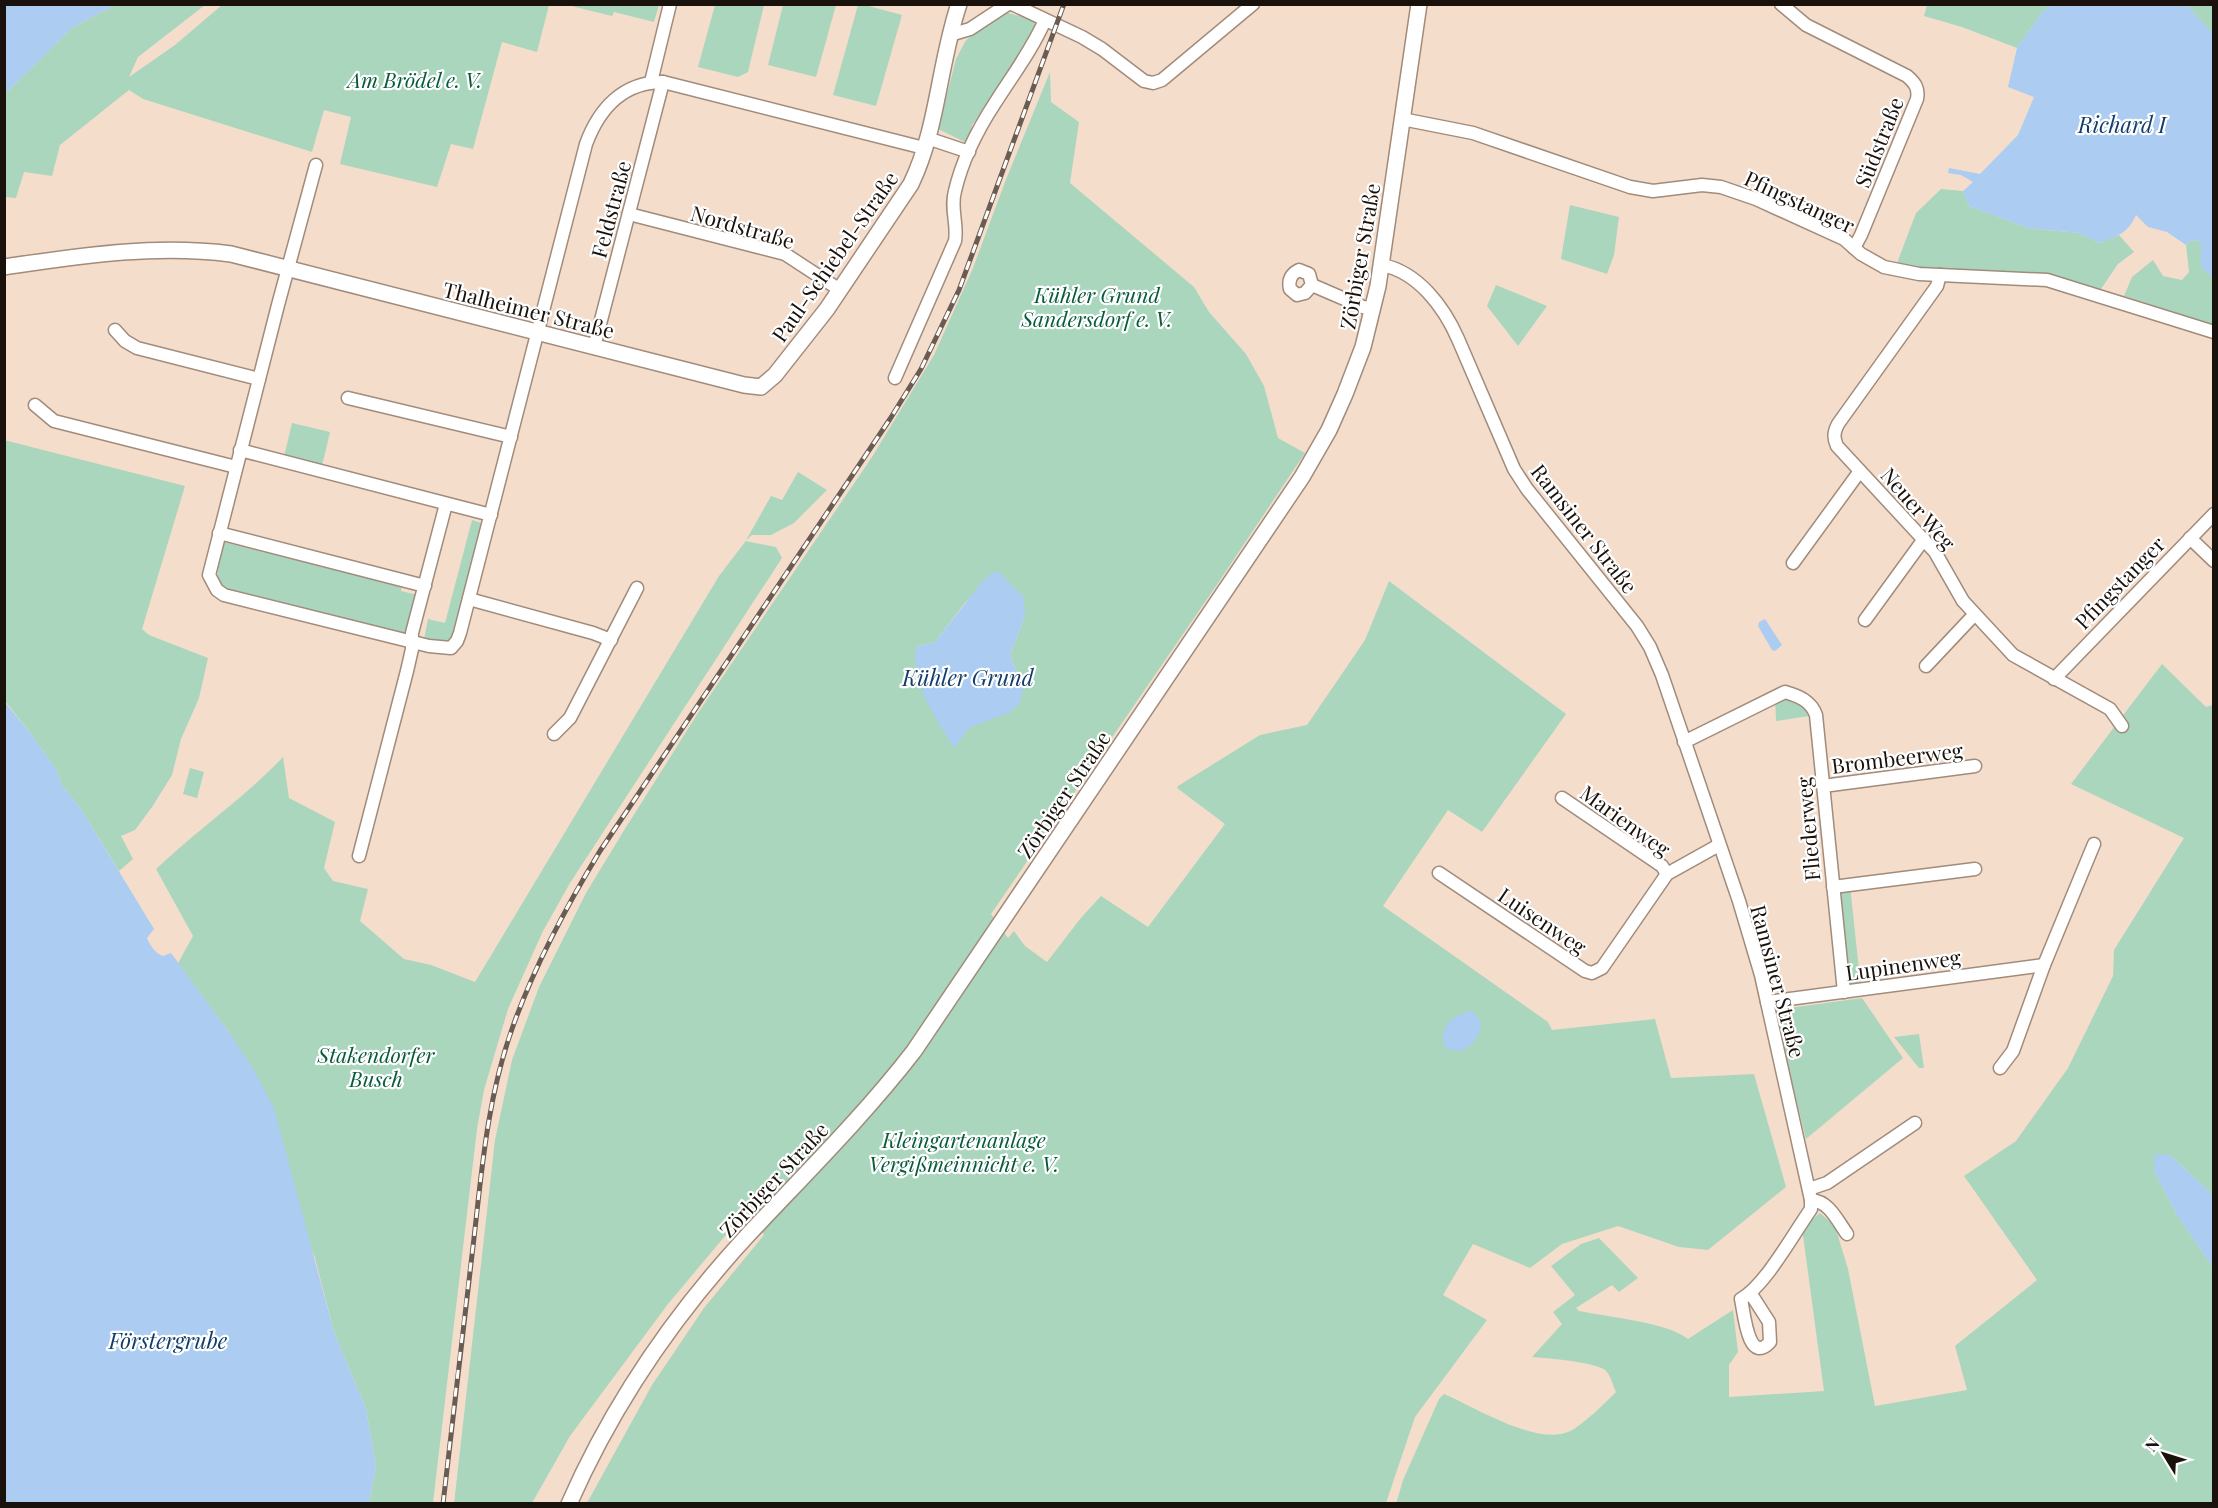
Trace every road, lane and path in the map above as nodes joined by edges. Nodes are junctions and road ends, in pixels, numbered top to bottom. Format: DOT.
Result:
graph roads {
  1 [pos="670,4"];
  2 [pos="959,4"];
  3 [pos="1010,4"];
  4 [pos="1253,4"];
  5 [pos="1419,4"];
  6 [pos="1788,7"];
  7 [pos="1051,22"];
  8 [pos="950,35"];
  9 [pos="657,82"];
  10 [pos="1402,118"];
  11 [pos="925,143"];
  12 [pos="969,152"];
  13 [pos="316,165"];
  14 [pos="629,214"];
  15 [pos="1854,248"];
  16 [pos="1382,265"];
  17 [pos="4,267"];
  18 [pos="288,268"];
  19 [pos="1940,275"];
  20 [pos="1312,285"];
  21 [pos="840,290"];
  22 [pos="1373,309"];
  23 [pos="115,330"];
  24 [pos="538,332"];
  25 [pos="2214,332"];
  26 [pos="594,347"];
  27 [pos="896,378"];
  28 [pos="259,379"];
  29 [pos="761,387"];
  30 [pos="348,398"];
  31 [pos="35,405"];
  32 [pos="511,437"];
  33 [pos="240,450"];
  34 [pos="236,467"];
  35 [pos="1860,471"];
  36 [pos="446,504"];
  37 [pos="2214,513"];
  38 [pos="491,515"];
  39 [pos="219,533"];
  40 [pos="2190,538"];
  41 [pos="1924,539"];
  42 [pos="2214,561"];
  43 [pos="1793,563"];
  44 [pos="425,586"];
  45 [pos="637,588"];
  46 [pos="469,599"];
  47 [pos="1974,615"];
  48 [pos="1865,620"];
  49 [pos="611,640"];
  50 [pos="412,642"];
  51 [pos="1926,666"];
  52 [pos="2054,679"];
  53 [pos="2122,726"];
  54 [pos="554,734"];
  55 [pos="1684,742"];
  56 [pos="1976,766"];
  57 [pos="1823,786"];
  58 [pos="1562,798"];
  59 [pos="2094,844"];
  60 [pos="1719,845"];
  61 [pos="359,856"];
  62 [pos="1975,869"];
  63 [pos="1439,873"];
  64 [pos="1667,874"];
  65 [pos="1833,887"];
  66 [pos="2044,965"];
  67 [pos="1844,992"];
  68 [pos="1767,1002"];
  69 [pos="2000,1068"];
  70 [pos="1915,1123"];
  71 [pos="1810,1195"];
  72 [pos="1847,1234"];
  73 [pos="1751,1294"];
  74 [pos="569,1503"];
  1 -- 9 [label="street, Feldstraße"];
  2 -- 8 [label="street, Paul-Schiebel-Straße"];
  3 -- 7 [label="street"];
  3 -- 8 [label="street"];
  4 -- 7 [label="street"];
  5 -- 10 [label="street, Zörbiger Straße"];
  6 -- 15 [label="street, Südstraße"];
  7 -- 12 [label="street"];
  8 -- 11 [label="street, Paul-Schiebel-Straße"];
  9 -- 11 [label="street"];
  9 -- 14 [label="street, Feldstraße"];
  9 -- 24 [label="street"];
  10 -- 15 [label="street, Pfingstanger"];
  10 -- 16 [label="street, Zörbiger Straße"];
  11 -- 12 [label="street"];
  11 -- 21 [label="street, Paul-Schiebel-Straße"];
  12 -- 27 [label="street"];
  13 -- 18 [label="street"];
  14 -- 21 [label="street, Nordstraße"];
  14 -- 26 [label="street, Feldstraße"];
  15 -- 19 [label="street, Pfingstanger"];
  16 -- 22 [label="street, Zörbiger Straße"];
  16 -- 55 [label="street, Ramsiner Straße"];
  17 -- 18 [label="street, Thalheimer Straße"];
  18 -- 24 [label="street, Thalheimer Straße"];
  18 -- 28 [label="street"];
  19 -- 25 [label="street, Pfingstanger"];
  19 -- 35 [label="street, Neuer Weg"];
  20 -- 22 [label="street"];
  21 -- 29 [label="street, Paul-Schiebel-Straße"];
  22 -- 74 [label="street, Zörbiger Straße"];
  23 -- 28 [label="street"];
  24 -- 26 [label="street, Thalheimer Straße"];
  24 -- 32 [label="street"];
  26 -- 29 [label="street, Thalheimer Straße"];
  28 -- 33 [label="street"];
  30 -- 32 [label="street"];
  31 -- 34 [label="street"];
  32 -- 38 [label="street"];
  33 -- 34 [label="street"];
  33 -- 36 [label="street"];
  34 -- 39 [label="street"];
  35 -- 41 [label="street, Neuer Weg"];
  35 -- 43 [label="street"];
  36 -- 38 [label="street"];
  36 -- 44 [label="street"];
  37 -- 40 [label="street, Pfingstanger"];
  38 -- 46 [label="street"];
  39 -- 44 [label="street"];
  39 -- 50 [label="street"];
  40 -- 42 [label="street"];
  40 -- 52 [label="street, Pfingstanger"];
  41 -- 47 [label="street, Neuer Weg"];
  41 -- 48 [label="street"];
  44 -- 50 [label="street"];
  45 -- 49 [label="street"];
  46 -- 49 [label="street"];
  46 -- 50 [label="street"];
  47 -- 51 [label="street"];
  47 -- 52 [label="street, Neuer Weg"];
  49 -- 54 [label="street"];
  50 -- 61 [label="street"];
  52 -- 53 [label="street, Neuer Weg"];
  55 -- 57 [label="street, Fliederweg"];
  55 -- 60 [label="street, Ramsiner Straße"];
  56 -- 57 [label="street, Brombeerweg"];
  57 -- 65 [label="street, Fliederweg"];
  58 -- 64 [label="street, Marienweg"];
  59 -- 66 [label="street"];
  60 -- 64 [label="street, Luisenweg"];
  60 -- 68 [label="street, Ramsiner Straße"];
  62 -- 65 [label="street"];
  63 -- 64 [label="street, Luisenweg"];
  65 -- 67 [label="street, Fliederweg"];
  66 -- 67 [label="street, Lupinenweg"];
  66 -- 69 [label="street"];
  67 -- 68 [label="street, Lupinenweg"];
  68 -- 71 [label="street, Ramsiner Straße"];
  70 -- 71 [label="street"];
  71 -- 72 [label="street"];
  71 -- 73 [label="street"];
}
